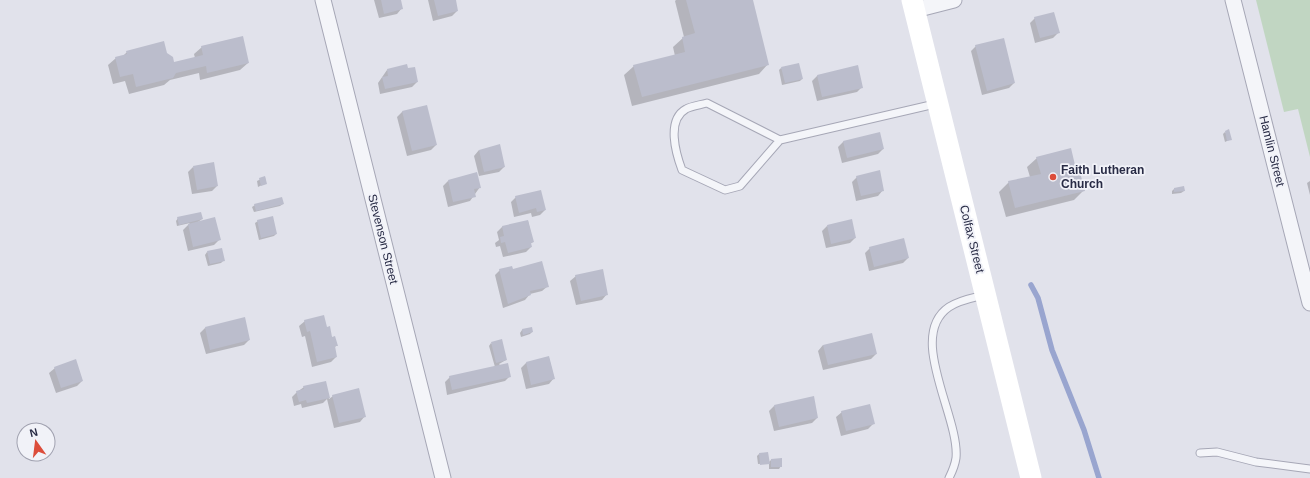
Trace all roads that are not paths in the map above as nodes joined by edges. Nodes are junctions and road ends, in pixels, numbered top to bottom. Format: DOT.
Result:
graph roads {
  1 [pos="323,0"];
  2 [pos="954,0"];
  3 [pos="1233,0"];
  4 [pos="914,5"];
  5 [pos="937,103"];
  6 [pos="780,140"];
  7 [pos="986,294"];
  8 [pos="1310,303"];
  9 [pos="1200,453"];
  10 [pos="1310,469"];
  11 [pos="443,478"];
  12 [pos="949,478"];
  13 [pos="1032,478"];
  1 -- 11 [label="street, Stevenson Street"];
  2 -- 4 [label="street"];
  3 -- 8 [label="street, Hamlin Street"];
  4 -- 5 [label="street, Colfax Street"];
  5 -- 6 [label="lane"];
  5 -- 7 [label="street, Colfax Street"];
  6 -- 6 [label="lane"];
  7 -- 12 [label="lane"];
  7 -- 13 [label="street, Colfax Street"];
  9 -- 10 [label="lane"];
}
